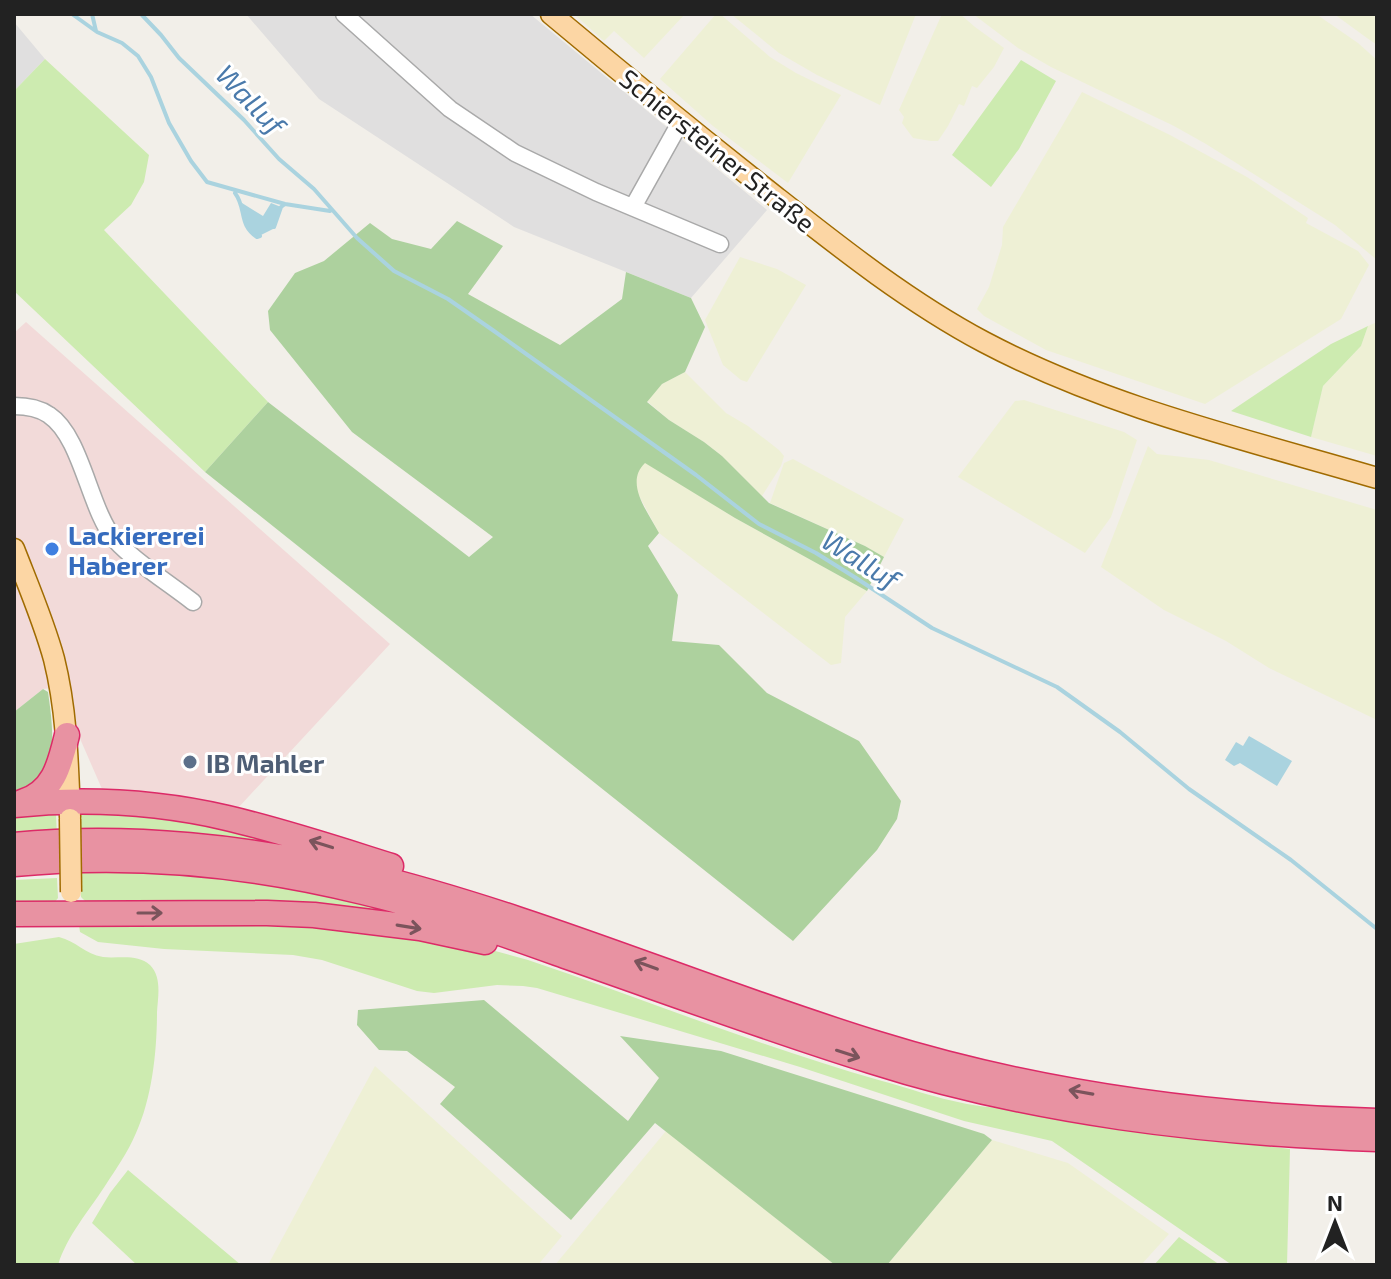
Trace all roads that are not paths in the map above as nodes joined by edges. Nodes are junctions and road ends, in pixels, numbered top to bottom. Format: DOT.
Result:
graph roads {
  1 [pos="344,14"];
  2 [pos="551,14"];
  3 [pos="676,130"];
  4 [pos="633,207"];
  5 [pos="720,244"];
  6 [pos="14,406"];
  7 [pos="1377,478"];
  8 [pos="14,549"];
  9 [pos="193,602"];
  10 [pos="67,735"];
  11 [pos="15,805"];
  12 [pos="70,810"];
  13 [pos="14,845"];
  14 [pos="14,864"];
  15 [pos="72,902"];
  16 [pos="14,914"];
  17 [pos="551,931"];
  18 [pos="616,973"];
  19 [pos="1377,1121"];
  20 [pos="1269,1125"];
  21 [pos="1377,1139"];
  1 -- 4 [label="street"];
  2 -- 7 [label="main road, Schiersteiner Straße"];
  3 -- 4 [label="street"];
  4 -- 5 [label="street"];
  6 -- 9 [label="street"];
  8 -- 10 [label="main road"];
  10 -- 11 [label="highway"];
  10 -- 12 [label="main road"];
  11 -- 12 [label="highway"];
  12 -- 15 [label="main road, bridge"];
  17 -- 12 [label="highway, one-way"];
  13 -- 17 [label="highway"];
  14 -- 18 [label="highway"];
  15 -- 16 [label="highway"];
  15 -- 18 [label="highway, one-way"];
  20 -- 17 [label="highway, one-way"];
  18 -- 20 [label="highway, one-way"];
  19 -- 20 [label="highway"];
  20 -- 21 [label="highway"];
}
